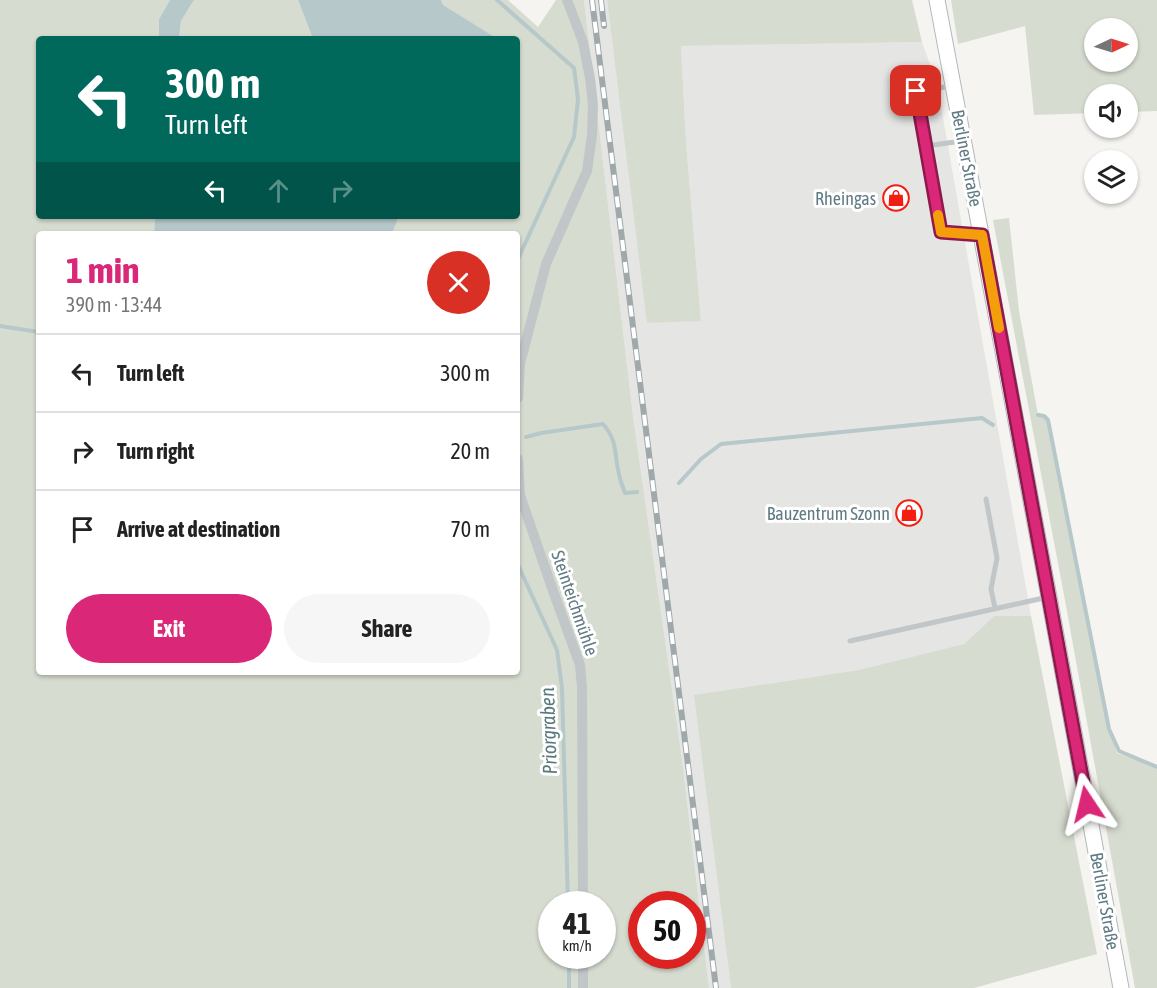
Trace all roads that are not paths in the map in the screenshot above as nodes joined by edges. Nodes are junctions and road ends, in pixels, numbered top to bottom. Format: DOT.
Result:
graph roads {
  1 [pos="567,0"];
  2 [pos="937,0"];
  3 [pos="954,86"];
  4 [pos="964,141"];
  5 [pos="926,146"];
  6 [pos="982,235"];
  7 [pos="520,364"];
  8 [pos="520,495"];
  9 [pos="986,499"];
  10 [pos="1049,597"];
  11 [pos="995,608"];
  12 [pos="850,640"];
  13 [pos="583,891"];
  14 [pos="583,969"];
  15 [pos="583,988"];
  16 [pos="1121,988"];
  1 -- 7 [label="street"];
  2 -- 3 [label="main road, Berliner Straße"];
  3 -- 4 [label="main road, Berliner Straße"];
  3 -- 5 [label="lane"];
  4 -- 5 [label="lane"];
  4 -- 6 [label="main road, Berliner Straße"];
  5 -- 6 [label="lane"];
  6 -- 10 [label="main road, Berliner Straße"];
  8 -- 13 [label="street, Steinteichmühle"];
  9 -- 11 [label="lane"];
  10 -- 11 [label="lane"];
  10 -- 16 [label="main road, Berliner Straße"];
  11 -- 12 [label="lane"];
  14 -- 15 [label="street"];
}
